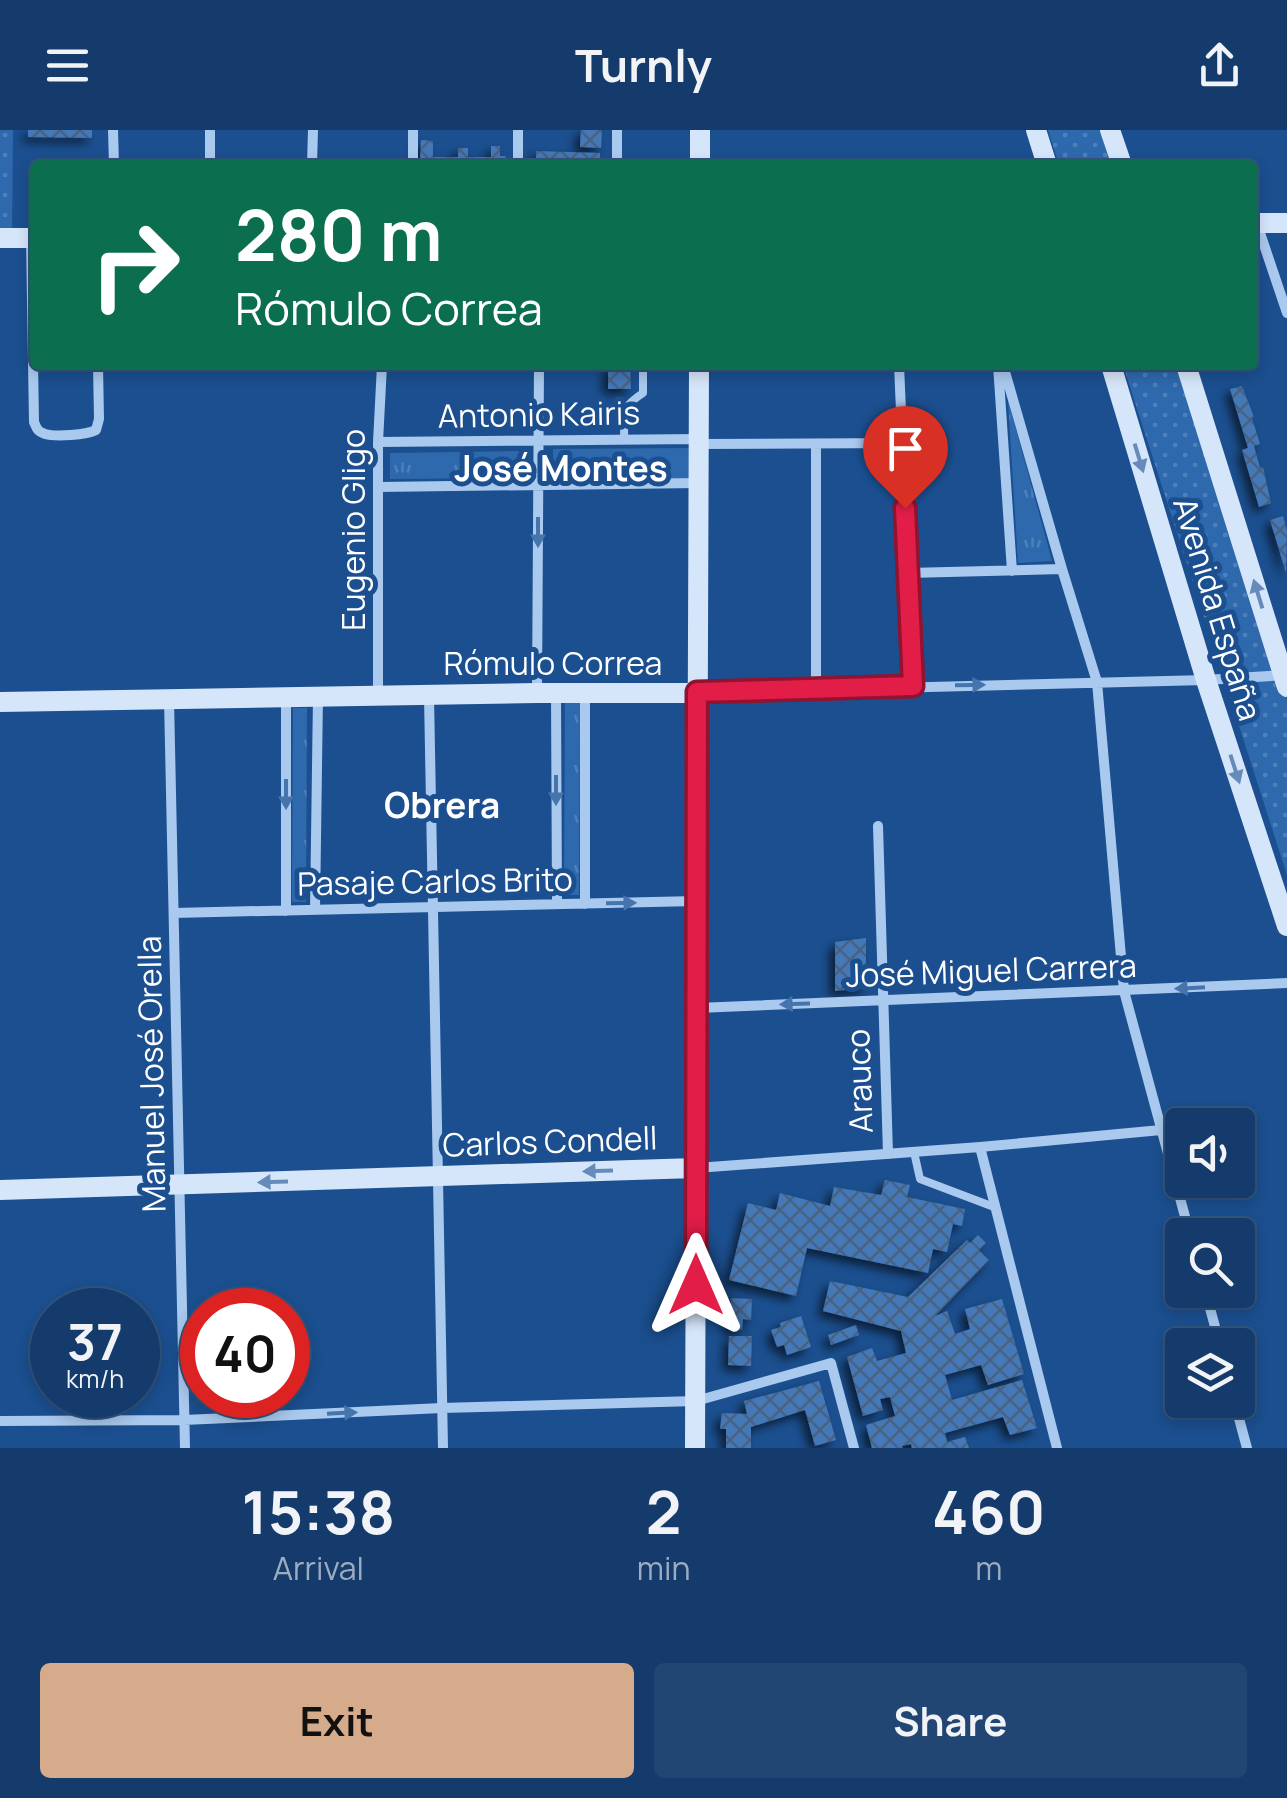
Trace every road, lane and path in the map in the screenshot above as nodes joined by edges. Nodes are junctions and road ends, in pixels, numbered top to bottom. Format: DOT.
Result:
graph roads {
  1 [pos="113,130"];
  2 [pos="210,130"];
  3 [pos="312,130"];
  4 [pos="413,130"];
  5 [pos="518,130"];
  6 [pos="617,130"];
  7 [pos="700,130"];
  8 [pos="1036,130"];
  9 [pos="1110,130"];
  10 [pos="114,160"];
  11 [pos="210,160"];
  12 [pos="312,160"];
  13 [pos="413,160"];
  14 [pos="518,160"];
  15 [pos="617,160"];
  16 [pos="700,160"];
  17 [pos="1045,160"];
  18 [pos="1120,160"];
  19 [pos="1287,222"];
  20 [pos="1258,223"];
  21 [pos="1258,231"];
  22 [pos="0,238"];
  23 [pos="30,238"];
  24 [pos="1287,313"];
  25 [pos="34,370"];
  26 [pos="98,370"];
  27 [pos="382,370"];
  28 [pos="539,370"];
  29 [pos="643,370"];
  30 [pos="699,370"];
  31 [pos="899,370"];
  32 [pos="1000,370"];
  33 [pos="1002,370"];
  34 [pos="1113,370"];
  35 [pos="1188,370"];
  36 [pos="539,439"];
  37 [pos="624,439"];
  38 [pos="378,442"];
  39 [pos="700,442"];
  40 [pos="902,443"];
  41 [pos="816,445"];
  42 [pos="699,483"];
  43 [pos="538,485"];
  44 [pos="378,486"];
  45 [pos="1062,568"];
  46 [pos="1012,571"];
  47 [pos="908,573"];
  48 [pos="1286,679"];
  49 [pos="1206,680"];
  50 [pos="1098,682"];
  51 [pos="913,686"];
  52 [pos="816,689"];
  53 [pos="584,692"];
  54 [pos="697,692"];
  55 [pos="546,693"];
  56 [pos="428,695"];
  57 [pos="318,696"];
  58 [pos="378,696"];
  59 [pos="286,697"];
  60 [pos="169,698"];
  61 [pos="0,702"];
  62 [pos="878,826"];
  63 [pos="698,901"];
  64 [pos="557,904"];
  65 [pos="585,904"];
  66 [pos="432,908"];
  67 [pos="315,910"];
  68 [pos="286,911"];
  69 [pos="174,914"];
  70 [pos="1287,926"];
  71 [pos="1287,983"];
  72 [pos="1124,991"];
  73 [pos="883,1000"];
  74 [pos="697,1008"];
  75 [pos="1161,1130"];
  76 [pos="980,1147"];
  77 [pos="914,1152"];
  78 [pos="888,1154"];
  79 [pos="696,1168"];
  80 [pos="438,1176"];
  81 [pos="179,1185"];
  82 [pos="0,1190"];
  83 [pos="994,1207"];
  84 [pos="1185,1218"];
  85 [pos="696,1401"];
  86 [pos="442,1408"];
  87 [pos="1239,1418"];
  88 [pos="184,1420"];
  89 [pos="0,1421"];
  90 [pos="185,1448"];
  91 [pos="442,1448"];
  92 [pos="696,1448"];
  93 [pos="854,1448"];
  94 [pos="1057,1448"];
  95 [pos="1248,1448"];
  1 -- 10 [label="street"];
  2 -- 11 [label="street"];
  3 -- 12 [label="street"];
  4 -- 13 [label="street"];
  5 -- 14 [label="street"];
  6 -- 15 [label="street"];
  7 -- 16 [label="street"];
  8 -- 17 [label="street"];
  9 -- 18 [label="street"];
  19 -- 20 [label="street"];
  21 -- 24 [label="street"];
  22 -- 23 [label="street"];
  25 -- 26 [label="street"];
  27 -- 38 [label="street, Eugenio Gligo"];
  28 -- 36 [label="street"];
  29 -- 37 [label="lane"];
  30 -- 39 [label="street"];
  31 -- 40 [label="street"];
  32 -- 46 [label="street"];
  33 -- 45 [label="street"];
  34 -- 49 [label="street, Avenida España, one-way"];
  48 -- 35 [label="street, Avenida España, one-way"];
  36 -- 37 [label="street, Antonio Kairis"];
  36 -- 38 [label="street, Antonio Kairis"];
  36 -- 43 [label="street"];
  37 -- 39 [label="street, Antonio Kairis"];
  38 -- 44 [label="street, Eugenio Gligo"];
  39 -- 41 [label="street, Antonio Kairis"];
  39 -- 42 [label="street"];
  40 -- 41 [label="street, Antonio Kairis"];
  40 -- 47 [label="street"];
  41 -- 52 [label="street"];
  42 -- 43 [label="street"];
  42 -- 54 [label="street"];
  43 -- 44 [label="street"];
  43 -- 55 [label="street, one-way"];
  44 -- 58 [label="street, Eugenio Gligo"];
  45 -- 46 [label="street"];
  45 -- 50 [label="street"];
  46 -- 47 [label="street"];
  47 -- 51 [label="street"];
  48 -- 49 [label="street, Rómulo Correa"];
  49 -- 50 [label="street, Rómulo Correa"];
  49 -- 70 [label="street, Avenida España, one-way"];
  51 -- 50 [label="street, Rómulo Correa, one-way"];
  50 -- 72 [label="street"];
  51 -- 52 [label="street, Rómulo Correa"];
  52 -- 54 [label="street, Rómulo Correa"];
  53 -- 54 [label="street, Rómulo Correa"];
  53 -- 55 [label="street, Rómulo Correa"];
  53 -- 65 [label="street"];
  54 -- 63 [label="street"];
  55 -- 56 [label="street, Rómulo Correa"];
  55 -- 64 [label="street, one-way"];
  56 -- 58 [label="street, Rómulo Correa"];
  56 -- 66 [label="street"];
  57 -- 58 [label="street, Rómulo Correa"];
  57 -- 59 [label="street, Rómulo Correa"];
  57 -- 67 [label="street"];
  59 -- 60 [label="street, Rómulo Correa"];
  59 -- 68 [label="street, one-way"];
  60 -- 61 [label="street, Rómulo Correa"];
  60 -- 69 [label="street, Manuel José Orella"];
  62 -- 73 [label="street, Arauco"];
  65 -- 63 [label="street, Pasaje Carlos Brito, one-way"];
  63 -- 74 [label="street"];
  64 -- 65 [label="street, Pasaje Carlos Brito"];
  64 -- 66 [label="street, Pasaje Carlos Brito"];
  66 -- 67 [label="street, Pasaje Carlos Brito"];
  66 -- 80 [label="street"];
  67 -- 68 [label="street, Pasaje Carlos Brito"];
  68 -- 69 [label="street, Pasaje Carlos Brito"];
  69 -- 81 [label="street, Manuel José Orella"];
  71 -- 72 [label="street, José Miguel Carrera, one-way"];
  72 -- 73 [label="street, José Miguel Carrera"];
  72 -- 75 [label="street"];
  73 -- 74 [label="street, José Miguel Carrera, one-way"];
  73 -- 78 [label="street, Arauco"];
  74 -- 79 [label="street"];
  75 -- 76 [label="street, Carlos Condell"];
  75 -- 84 [label="street"];
  76 -- 77 [label="street, Carlos Condell"];
  76 -- 83 [label="street"];
  77 -- 78 [label="street, Carlos Condell"];
  77 -- 83 [label="lane"];
  78 -- 79 [label="street, Carlos Condell"];
  79 -- 80 [label="street, Carlos Condell, one-way"];
  79 -- 85 [label="street"];
  80 -- 81 [label="street, Carlos Condell, one-way"];
  80 -- 86 [label="street"];
  81 -- 82 [label="street, Carlos Condell"];
  81 -- 88 [label="street, Manuel José Orella"];
  83 -- 94 [label="street"];
  85 -- 86 [label="street"];
  85 -- 92 [label="street"];
  85 -- 93 [label="street"];
  88 -- 86 [label="street, one-way"];
  86 -- 91 [label="street"];
  87 -- 95 [label="street"];
  88 -- 89 [label="street"];
  88 -- 90 [label="street, Manuel José Orella"];
}
